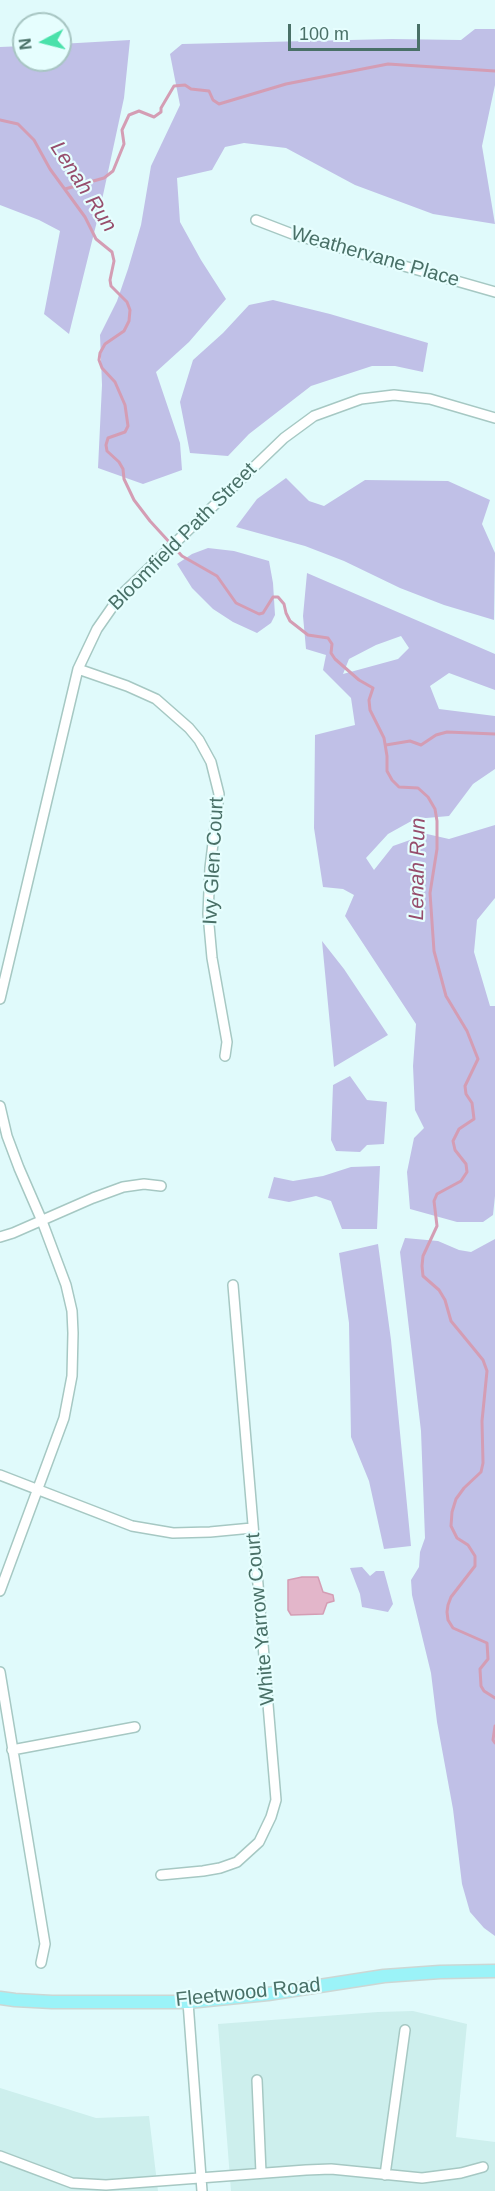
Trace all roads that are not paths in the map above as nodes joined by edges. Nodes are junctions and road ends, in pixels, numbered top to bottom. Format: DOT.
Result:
graph roads {
  1 [pos="256,220"];
  2 [pos="495,292"];
  3 [pos="495,418"];
  4 [pos="78,669"];
  5 [pos="0,999"];
  6 [pos="225,1056"];
  7 [pos="0,1106"];
  8 [pos="160,1186"];
  9 [pos="42,1221"];
  10 [pos="0,1237"];
  11 [pos="233,1285"];
  12 [pos="0,1475"];
  13 [pos="37,1488"];
  14 [pos="252,1528"];
  15 [pos="0,1591"];
  16 [pos="0,1672"];
  17 [pos="135,1727"];
  18 [pos="12,1750"];
  19 [pos="161,1875"];
  20 [pos="41,1963"];
  21 [pos="495,1971"];
  22 [pos="0,1998"];
  23 [pos="188,2002"];
  24 [pos="405,2030"];
  25 [pos="257,2080"];
  26 [pos="0,2156"];
  27 [pos="483,2167"];
  28 [pos="261,2173"];
  29 [pos="385,2175"];
  30 [pos="201,2177"];
  31 [pos="71,2187"];
  32 [pos="202,2191"];
  1 -- 2 [label="street, Weathervane Place"];
  3 -- 4 [label="street, Bloomfield Path Street"];
  4 -- 5 [label="street, Bloomfield Path Street"];
  4 -- 6 [label="street, Ivy Glen Court"];
  7 -- 9 [label="street"];
  8 -- 9 [label="street"];
  9 -- 10 [label="street"];
  9 -- 13 [label="street"];
  11 -- 14 [label="street, White Yarrow Court"];
  12 -- 13 [label="street"];
  13 -- 14 [label="street"];
  13 -- 15 [label="street"];
  14 -- 19 [label="street, White Yarrow Court"];
  16 -- 18 [label="street"];
  17 -- 18 [label="street"];
  18 -- 20 [label="street"];
  21 -- 23 [label="main road, Fleetwood Road"];
  22 -- 23 [label="main road, Fleetwood Road"];
  23 -- 30 [label="street"];
  24 -- 29 [label="street"];
  25 -- 28 [label="street"];
  26 -- 31 [label="street"];
  27 -- 29 [label="street"];
  28 -- 29 [label="street"];
  28 -- 30 [label="street"];
  30 -- 31 [label="street"];
  30 -- 32 [label="street"];
}
